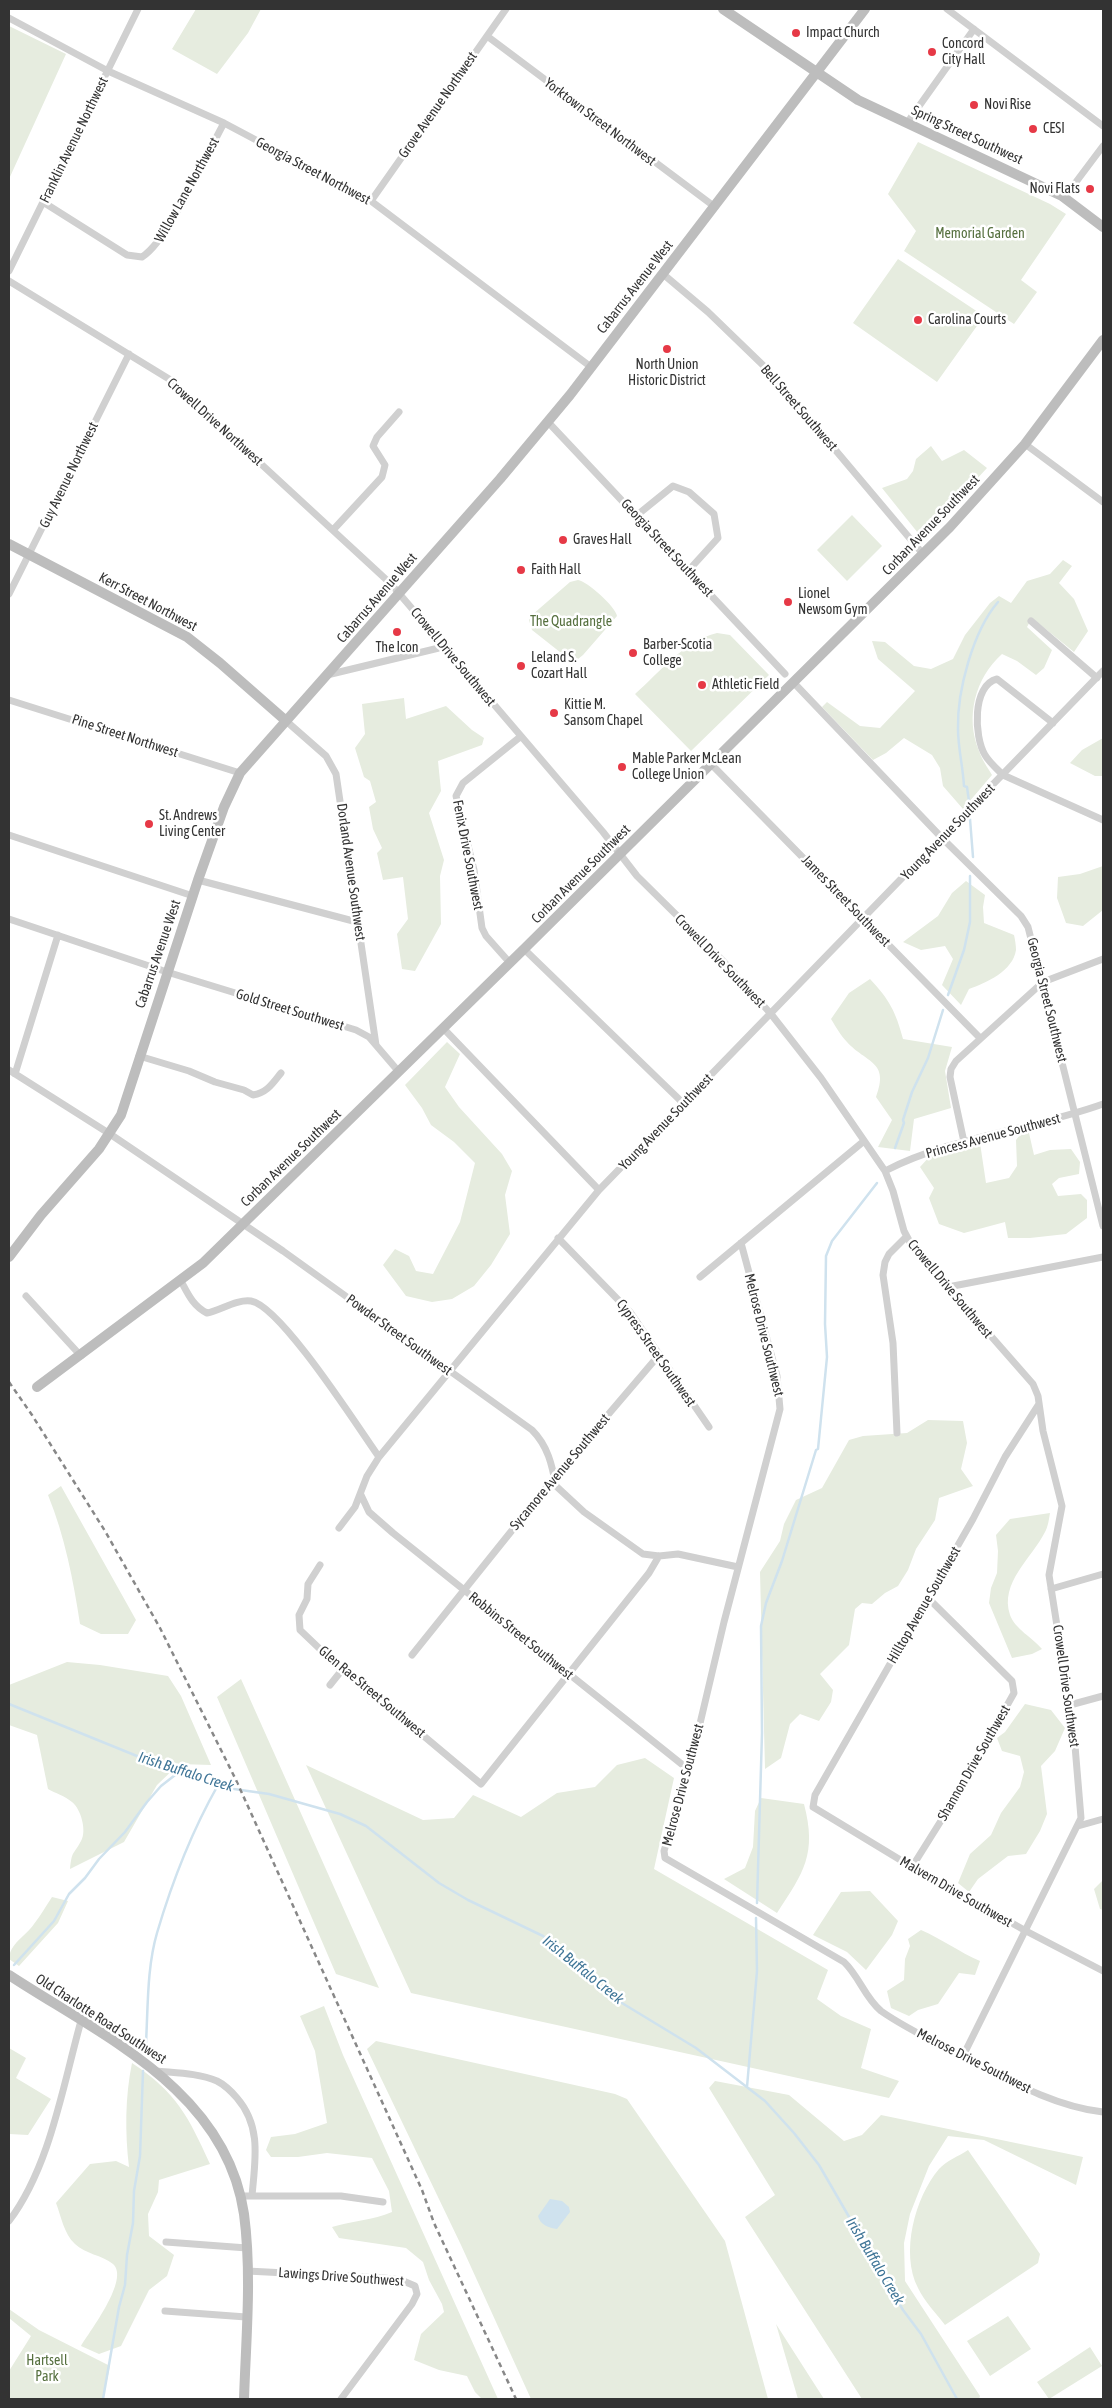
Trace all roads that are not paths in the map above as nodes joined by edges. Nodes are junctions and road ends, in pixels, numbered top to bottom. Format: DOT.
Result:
graph roads {
  1 [pos="138,9"];
  2 [pos="506,9"];
  3 [pos="723,9"];
  4 [pos="865,9"];
  5 [pos="947,9"];
  6 [pos="9,18"];
  7 [pos="974,29"];
  8 [pos="487,36"];
  9 [pos="108,71"];
  10 [pos="816,73"];
  11 [pos="906,122"];
  12 [pos="224,123"];
  13 [pos="1103,126"];
  14 [pos="1103,146"];
  15 [pos="1064,198"];
  16 [pos="371,201"];
  17 [pos="43,202"];
  18 [pos="715,207"];
  19 [pos="1103,227"];
  20 [pos="9,271"];
  21 [pos="663,274"];
  22 [pos="9,281"];
  23 [pos="1103,340"];
  24 [pos="129,354"];
  25 [pos="591,367"];
  26 [pos="399,412"];
  27 [pos="548,422"];
  28 [pos="1025,444"];
  29 [pos="1103,502"];
  30 [pos="636,516"];
  31 [pos="332,530"];
  32 [pos="9,544"];
  33 [pos="923,554"];
  34 [pos="30,555"];
  35 [pos="688,571"];
  36 [pos="399,593"];
  37 [pos="9,594"];
  38 [pos="1031,621"];
  39 [pos="443,647"];
  40 [pos="1103,671"];
  41 [pos="785,674"];
  42 [pos="326,675"];
  43 [pos="1097,678"];
  44 [pos="794,683"];
  45 [pos="9,700"];
  46 [pos="285,720"];
  47 [pos="1053,724"];
  48 [pos="520,737"];
  49 [pos="712,765"];
  50 [pos="240,773"];
  51 [pos="1006,776"];
  52 [pos="1103,820"];
  53 [pos="9,835"];
  54 [pos="942,838"];
  55 [pos="621,854"];
  56 [pos="198,880"];
  57 [pos="192,896"];
  58 [pos="864,918"];
  59 [pos="9,919"];
  60 [pos="357,922"];
  61 [pos="58,935"];
  62 [pos="524,950"];
  63 [pos="1103,959"];
  64 [pos="510,963"];
  65 [pos="167,972"];
  66 [pos="1043,982"];
  67 [pos="771,1014"];
  68 [pos="443,1028"];
  69 [pos="980,1038"];
  70 [pos="376,1045"];
  71 [pos="139,1056"];
  72 [pos="12,1072"];
  73 [pos="399,1072"];
  74 [pos="281,1073"];
  75 [pos="684,1104"];
  76 [pos="1103,1104"];
  77 [pos="1075,1114"];
  78 [pos="110,1134"];
  79 [pos="864,1141"];
  80 [pos="964,1142"];
  81 [pos="885,1171"];
  82 [pos="599,1190"];
  83 [pos="243,1224"];
  84 [pos="1103,1226"];
  85 [pos="906,1237"];
  86 [pos="558,1238"];
  87 [pos="741,1243"];
  88 [pos="9,1257"];
  89 [pos="1103,1257"];
  90 [pos="700,1277"];
  91 [pos="181,1281"];
  92 [pos="948,1287"];
  93 [pos="26,1296"];
  94 [pos="659,1355"];
  95 [pos="80,1356"];
  96 [pos="448,1371"];
  97 [pos="37,1387"];
  98 [pos="1039,1404"];
  99 [pos="709,1427"];
  100 [pos="897,1433"];
  101 [pos="379,1457"];
  102 [pos="554,1478"];
  103 [pos="361,1496"];
  104 [pos="340,1528"];
  105 [pos="659,1556"];
  106 [pos="320,1565"];
  107 [pos="738,1567"];
  108 [pos="1103,1574"];
  109 [pos="1051,1589"];
  110 [pos="463,1590"];
  111 [pos="928,1598"];
  112 [pos="412,1655"];
  113 [pos="342,1670"];
  114 [pos="569,1675"];
  115 [pos="330,1685"];
  116 [pos="1103,1696"];
  117 [pos="1070,1705"];
  118 [pos="689,1770"];
  119 [pos="813,1807"];
  120 [pos="1103,1819"];
  121 [pos="1078,1826"];
  122 [pos="912,1867"];
  123 [pos="1026,1932"];
  124 [pos="1103,1970"];
  125 [pos="9,1975"];
  126 [pos="81,2021"];
  127 [pos="963,2056"];
  128 [pos="156,2071"];
  129 [pos="1103,2112"];
  130 [pos="240,2196"];
  131 [pos="252,2196"];
  132 [pos="383,2202"];
  133 [pos="9,2221"];
  134 [pos="166,2242"];
  135 [pos="247,2248"];
  136 [pos="247,2271"];
  137 [pos="165,2311"];
  138 [pos="246,2318"];
  139 [pos="244,2399"];
  140 [pos="341,2399"];
  1 -- 9 [label="street, Franklin Avenue Northwest"];
  2 -- 8 [label="street, Grove Avenue Northwest"];
  3 -- 10 [label="street, Spring Street Southwest"];
  4 -- 10 [label="street, Cabarrus Avenue West"];
  5 -- 7 [label="street"];
  6 -- 9 [label="street, Georgia Street Northwest"];
  7 -- 11 [label="street"];
  7 -- 13 [label="street"];
  8 -- 16 [label="street, Grove Avenue Northwest"];
  8 -- 18 [label="street, Yorktown Street Northwest"];
  9 -- 12 [label="street, Georgia Street Northwest"];
  9 -- 17 [label="street, Franklin Avenue Northwest"];
  10 -- 11 [label="street, Spring Street Southwest"];
  10 -- 18 [label="street, Cabarrus Avenue West"];
  11 -- 15 [label="street, Spring Street Southwest"];
  12 -- 16 [label="street, Georgia Street Northwest"];
  12 -- 17 [label="street, Willow Lane Northwest"];
  14 -- 15 [label="street"];
  15 -- 19 [label="street, Spring Street Southwest"];
  16 -- 25 [label="street, Georgia Street Northwest"];
  17 -- 20 [label="street, Franklin Avenue Northwest"];
  18 -- 21 [label="street, Cabarrus Avenue West"];
  21 -- 25 [label="street, Cabarrus Avenue West"];
  21 -- 33 [label="street, Bell Street Southwest"];
  22 -- 24 [label="street, Crowell Drive Northwest"];
  23 -- 28 [label="street, Corban Avenue Southwest"];
  24 -- 31 [label="street, Crowell Drive Northwest"];
  24 -- 34 [label="street, Guy Avenue Northwest"];
  25 -- 27 [label="street, Cabarrus Avenue West"];
  26 -- 31 [label="street"];
  27 -- 30 [label="street, Georgia Street Southwest"];
  27 -- 36 [label="street, Cabarrus Avenue West"];
  28 -- 29 [label="street"];
  28 -- 33 [label="street, Corban Avenue Southwest"];
  30 -- 35 [label="street, Georgia Street Southwest"];
  30 -- 35 [label="street"];
  31 -- 36 [label="street, Crowell Drive Northwest"];
  32 -- 34 [label="street, Kerr Street Northwest"];
  33 -- 44 [label="street, Corban Avenue Southwest"];
  34 -- 37 [label="street, Guy Avenue Northwest"];
  34 -- 46 [label="street, Kerr Street Northwest"];
  35 -- 41 [label="street, Georgia Street Southwest"];
  36 -- 39 [label="street, Crowell Drive Southwest"];
  36 -- 42 [label="street, Cabarrus Avenue West"];
  38 -- 43 [label="street"];
  39 -- 42 [label="street"];
  39 -- 48 [label="street, Crowell Drive Southwest"];
  40 -- 43 [label="street, Young Avenue Southwest"];
  42 -- 46 [label="street, Cabarrus Avenue West"];
  43 -- 47 [label="street, Young Avenue Southwest"];
  44 -- 49 [label="street, Corban Avenue Southwest"];
  44 -- 54 [label="street, Georgia Street Southwest"];
  45 -- 50 [label="street, Pine Street Northwest"];
  46 -- 50 [label="street, Cabarrus Avenue West"];
  46 -- 60 [label="street, Dorland Avenue Southwest"];
  47 -- 51 [label="street, Young Avenue Southwest"];
  47 -- 51 [label="street"];
  48 -- 55 [label="street, Crowell Drive Southwest"];
  48 -- 64 [label="street, Fenix Drive Southwest"];
  49 -- 55 [label="street, Corban Avenue Southwest"];
  49 -- 58 [label="street, James Street Southwest"];
  50 -- 56 [label="street, Cabarrus Avenue West"];
  51 -- 52 [label="street"];
  51 -- 54 [label="street, Young Avenue Southwest"];
  53 -- 57 [label="street"];
  54 -- 58 [label="street, Young Avenue Southwest"];
  54 -- 66 [label="street, Georgia Street Southwest"];
  55 -- 62 [label="street, Corban Avenue Southwest"];
  55 -- 67 [label="street, Crowell Drive Southwest"];
  56 -- 57 [label="street, Cabarrus Avenue West"];
  56 -- 60 [label="street"];
  57 -- 65 [label="street, Cabarrus Avenue West"];
  58 -- 67 [label="street, Young Avenue Southwest"];
  58 -- 69 [label="street, James Street Southwest"];
  59 -- 61 [label="street, Gold Street Southwest"];
  60 -- 70 [label="street, Dorland Avenue Southwest"];
  61 -- 65 [label="street, Gold Street Southwest"];
  61 -- 72 [label="street"];
  62 -- 64 [label="street, Corban Avenue Southwest"];
  62 -- 75 [label="street"];
  63 -- 66 [label="street"];
  64 -- 68 [label="street, Corban Avenue Southwest"];
  65 -- 70 [label="street, Gold Street Southwest"];
  65 -- 71 [label="street, Cabarrus Avenue West"];
  66 -- 69 [label="street"];
  66 -- 77 [label="street, Georgia Street Southwest"];
  67 -- 75 [label="street, Young Avenue Southwest"];
  67 -- 79 [label="street, Crowell Drive Southwest"];
  68 -- 73 [label="street, Corban Avenue Southwest"];
  68 -- 82 [label="street"];
  69 -- 80 [label="street"];
  70 -- 73 [label="street, Gold Street Southwest"];
  71 -- 74 [label="street"];
  71 -- 78 [label="street, Cabarrus Avenue West"];
  72 -- 78 [label="street, Powder Street Southwest"];
  73 -- 83 [label="street, Corban Avenue Southwest"];
  75 -- 82 [label="street, Young Avenue Southwest"];
  76 -- 77 [label="street, Princess Avenue Southwest"];
  77 -- 80 [label="street, Princess Avenue Southwest"];
  77 -- 84 [label="street, Georgia Street Southwest"];
  78 -- 83 [label="street, Powder Street Southwest"];
  78 -- 88 [label="street, Cabarrus Avenue West"];
  79 -- 81 [label="street, Crowell Drive Southwest"];
  79 -- 87 [label="street"];
  80 -- 81 [label="street, Princess Avenue Southwest"];
  81 -- 85 [label="street, Crowell Drive Southwest"];
  82 -- 86 [label="street, Young Avenue Southwest"];
  83 -- 91 [label="street, Corban Avenue Southwest"];
  83 -- 96 [label="street, Powder Street Southwest"];
  85 -- 92 [label="street, Crowell Drive Southwest"];
  85 -- 100 [label="street"];
  86 -- 94 [label="street, Cypress Street Southwest"];
  86 -- 96 [label="street, Young Avenue Southwest"];
  87 -- 90 [label="street"];
  87 -- 107 [label="street, Melrose Drive Southwest"];
  89 -- 92 [label="street"];
  91 -- 95 [label="street, Corban Avenue Southwest"];
  91 -- 101 [label="street"];
  92 -- 98 [label="street, Crowell Drive Southwest"];
  93 -- 95 [label="street"];
  94 -- 99 [label="street, Cypress Street Southwest"];
  94 -- 102 [label="street, Sycamore Avenue Southwest"];
  95 -- 97 [label="street, Corban Avenue Southwest"];
  96 -- 101 [label="street, Young Avenue Southwest"];
  96 -- 102 [label="street, Powder Street Southwest"];
  98 -- 109 [label="street, Crowell Drive Southwest"];
  98 -- 111 [label="street, Hilltop Avenue Southwest"];
  101 -- 103 [label="street, Young Avenue Southwest"];
  102 -- 105 [label="street, Powder Street Southwest"];
  102 -- 110 [label="street, Sycamore Avenue Southwest"];
  103 -- 104 [label="street, Young Avenue Southwest"];
  103 -- 110 [label="street, Robbins Street Southwest"];
  105 -- 107 [label="street, Powder Street Southwest"];
  105 -- 114 [label="street"];
  106 -- 113 [label="street, Glen Rae Street Southwest"];
  107 -- 118 [label="street, Melrose Drive Southwest"];
  108 -- 109 [label="street"];
  109 -- 117 [label="street, Crowell Drive Southwest"];
  110 -- 112 [label="street, Sycamore Avenue Southwest"];
  110 -- 114 [label="street, Robbins Street Southwest"];
  111 -- 119 [label="street, Hilltop Avenue Southwest"];
  111 -- 122 [label="street, Shannon Drive Southwest"];
  113 -- 114 [label="street, Glen Rae Street Southwest"];
  113 -- 115 [label="street"];
  114 -- 118 [label="street, Robbins Street Southwest"];
  116 -- 117 [label="street"];
  117 -- 121 [label="street, Crowell Drive Southwest"];
  118 -- 127 [label="street, Melrose Drive Southwest"];
  119 -- 122 [label="street, Malvern Drive Southwest"];
  120 -- 121 [label="street"];
  121 -- 123 [label="street, Crowell Drive Southwest"];
  122 -- 123 [label="street, Malvern Drive Southwest"];
  123 -- 124 [label="street, Malvern Drive Southwest"];
  123 -- 127 [label="street, Crowell Drive Southwest"];
  125 -- 126 [label="street, Old Charlotte Road Southwest"];
  126 -- 128 [label="street, Old Charlotte Road Southwest"];
  126 -- 133 [label="street"];
  127 -- 129 [label="street, Melrose Drive Southwest"];
  128 -- 130 [label="street, Old Charlotte Road Southwest"];
  128 -- 131 [label="street"];
  130 -- 131 [label="street"];
  130 -- 135 [label="street, Old Charlotte Road Southwest"];
  131 -- 132 [label="street"];
  134 -- 135 [label="street"];
  135 -- 136 [label="street, Old Charlotte Road Southwest"];
  136 -- 138 [label="street, Old Charlotte Road Southwest"];
  136 -- 140 [label="street, Lawings Drive Southwest"];
  137 -- 138 [label="street"];
  138 -- 139 [label="street, Old Charlotte Road Southwest"];
}
